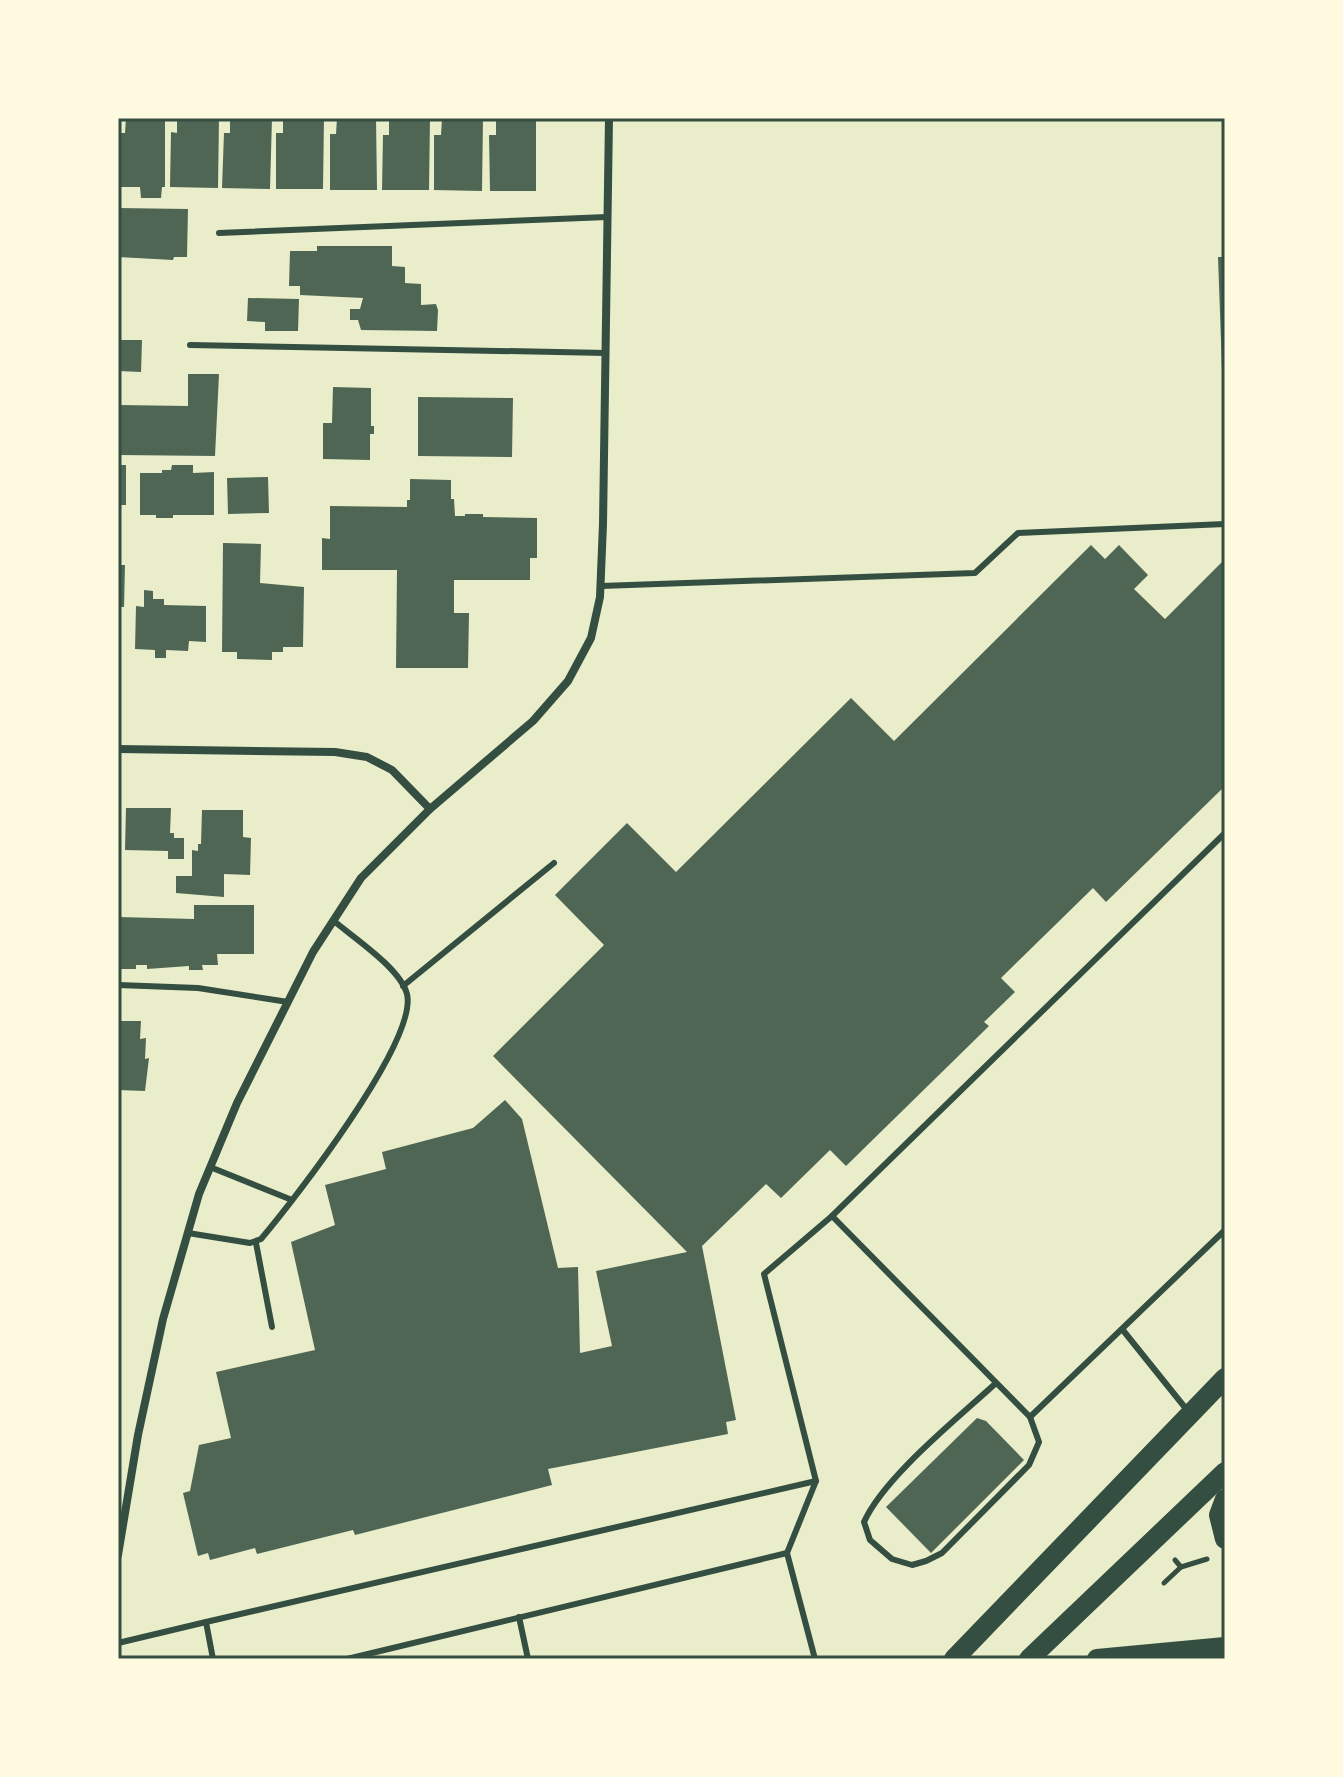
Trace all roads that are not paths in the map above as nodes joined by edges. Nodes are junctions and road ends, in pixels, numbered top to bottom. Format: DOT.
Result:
graph roads {
  1 [pos="609,118"];
  2 [pos="607,217"];
  3 [pos="219,233"];
  4 [pos="190,345"];
  5 [pos="606,353"];
  6 [pos="1225,524"];
  7 [pos="601,586"];
  8 [pos="118,749"];
  9 [pos="430,809"];
  10 [pos="1225,833"];
  11 [pos="554,863"];
  12 [pos="334,921"];
  13 [pos="118,985"];
  14 [pos="403,986"];
  15 [pos="288,1002"];
  16 [pos="210,1167"];
  17 [pos="292,1200"];
  18 [pos="832,1216"];
  19 [pos="1225,1230"];
  20 [pos="188,1233"];
  21 [pos="256,1243"];
  22 [pos="272,1327"];
  23 [pos="1122,1329"];
  24 [pos="1225,1378"];
  25 [pos="996,1383"];
  26 [pos="1191,1415"];
  27 [pos="1030,1417"];
  28 [pos="1225,1472"];
  29 [pos="816,1481"];
  30 [pos="1225,1499"];
  31 [pos="1225,1539"];
  32 [pos="787,1553"];
  33 [pos="118,1555"];
  34 [pos="519,1617"];
  35 [pos="206,1622"];
  36 [pos="118,1643"];
  37 [pos="1225,1647"];
  38 [pos="1103,1658"];
  39 [pos="213,1659"];
  40 [pos="347,1659"];
  41 [pos="528,1659"];
  42 [pos="815,1659"];
  43 [pos="954,1659"];
  44 [pos="1029,1659"];
  1 -- 2 [label="street"];
  2 -- 3 [label="lane"];
  2 -- 5 [label="street"];
  4 -- 5 [label="lane"];
  5 -- 7 [label="street"];
  6 -- 7 [label="lane"];
  7 -- 9 [label="street"];
  8 -- 9 [label="street"];
  9 -- 12 [label="street"];
  10 -- 18 [label="lane"];
  11 -- 14 [label="lane"];
  12 -- 14 [label="lane"];
  12 -- 15 [label="street"];
  13 -- 15 [label="lane"];
  14 -- 17 [label="lane"];
  15 -- 16 [label="street"];
  16 -- 17 [label="lane"];
  16 -- 20 [label="street"];
  17 -- 21 [label="lane"];
  18 -- 25 [label="lane"];
  18 -- 29 [label="lane"];
  19 -- 23 [label="lane"];
  20 -- 21 [label="lane"];
  20 -- 33 [label="street"];
  21 -- 22 [label="lane"];
  23 -- 26 [label="lane"];
  23 -- 27 [label="lane"];
  24 -- 26 [label="main road"];
  25 -- 27 [label="lane"];
  25 -- 27 [label="lane"];
  26 -- 43 [label="main road"];
  28 -- 44 [label="main road"];
  29 -- 32 [label="lane"];
  29 -- 35 [label="lane"];
  30 -- 31 [label="main road"];
  32 -- 34 [label="lane"];
  32 -- 42 [label="lane"];
  34 -- 40 [label="lane"];
  34 -- 41 [label="lane"];
  35 -- 36 [label="lane"];
  35 -- 39 [label="lane"];
  37 -- 38 [label="main road"];
}
